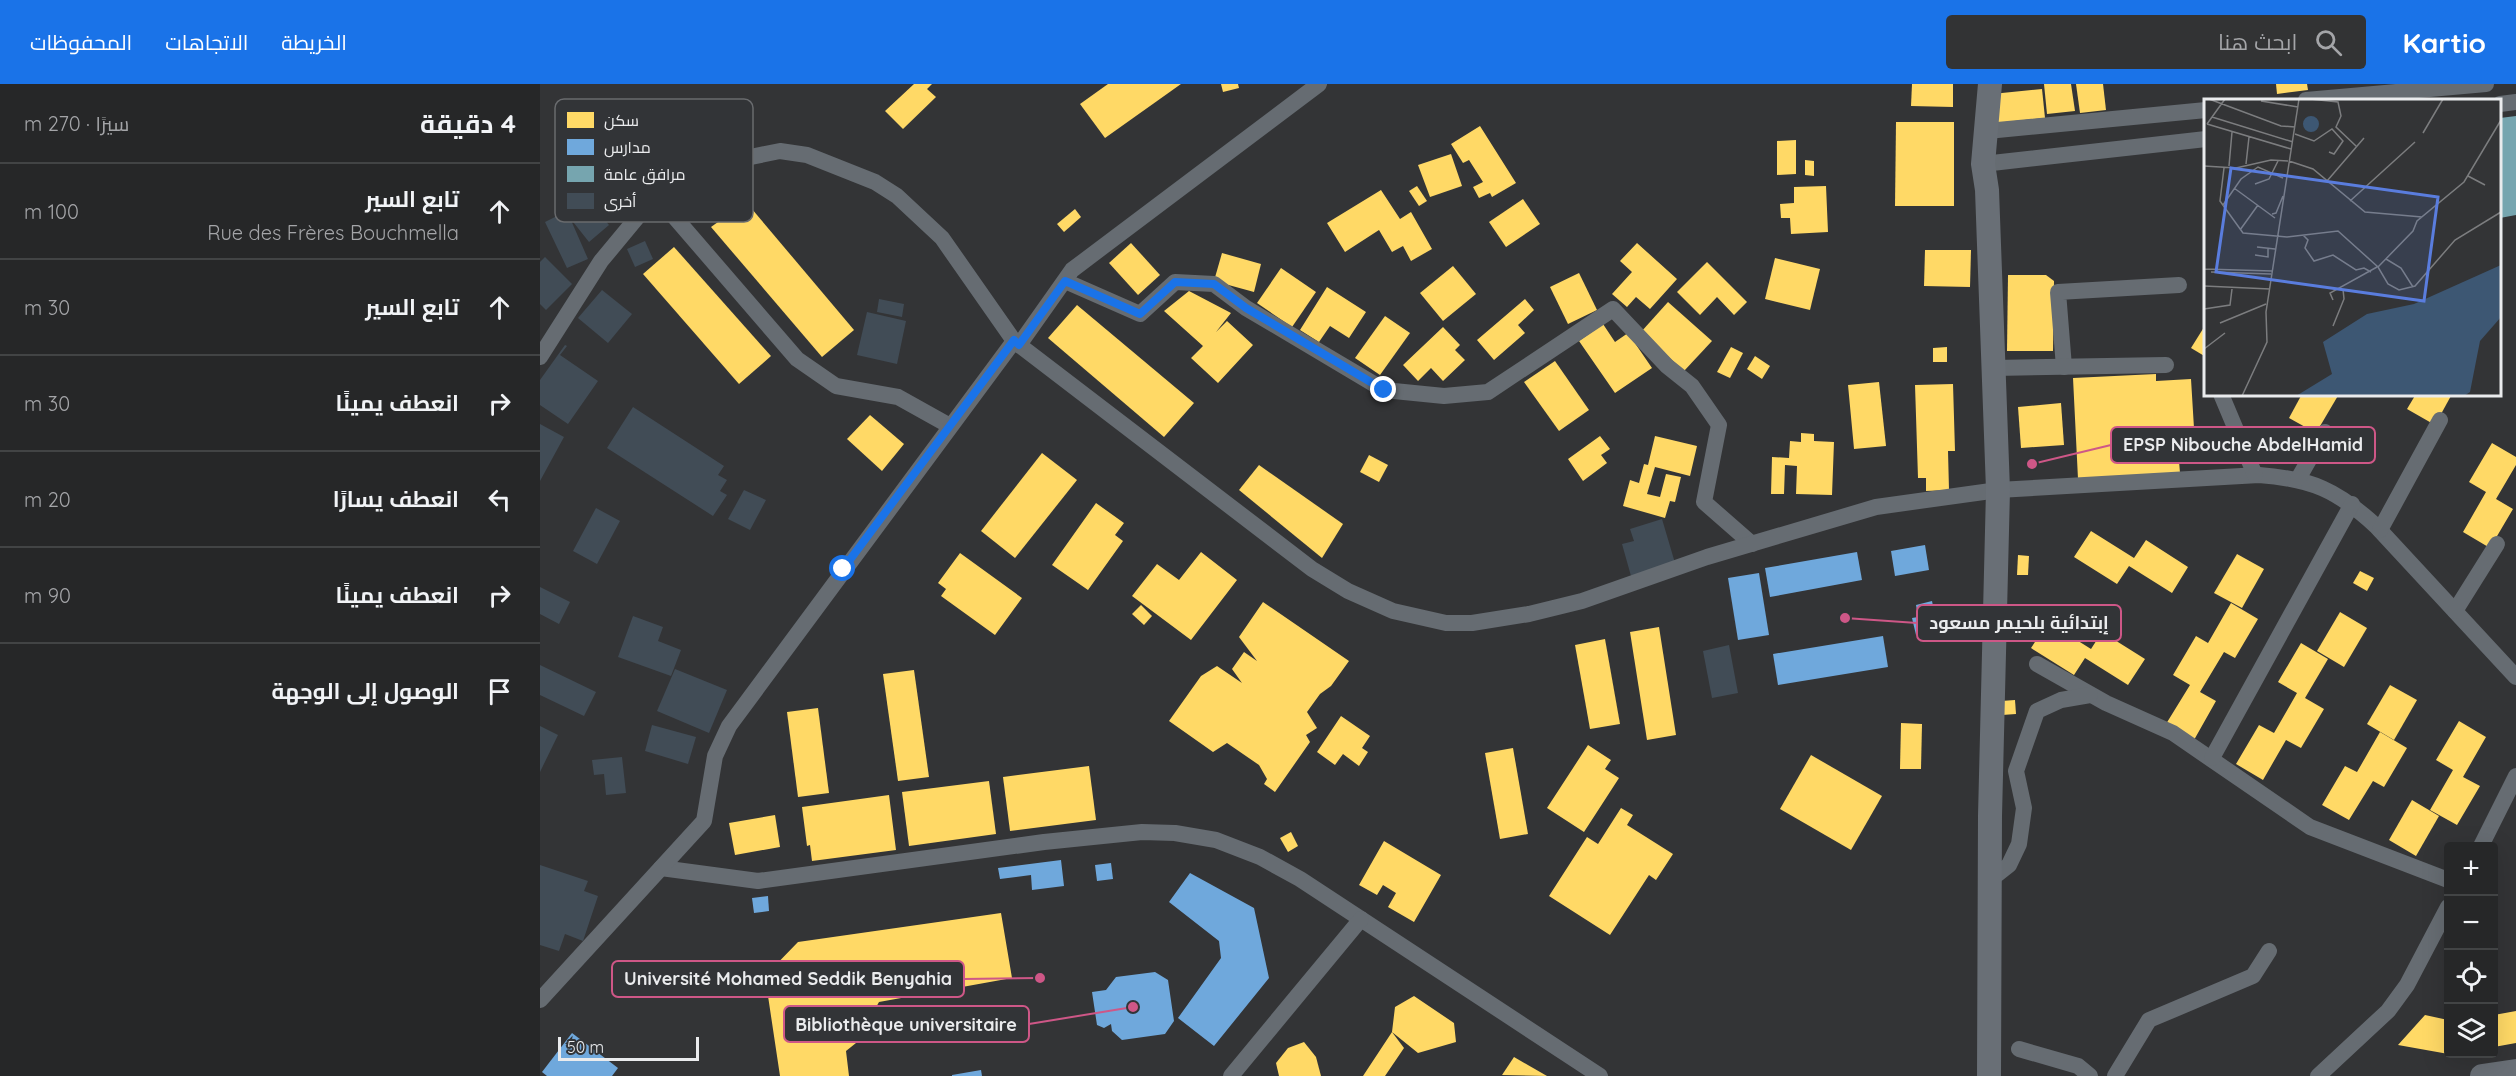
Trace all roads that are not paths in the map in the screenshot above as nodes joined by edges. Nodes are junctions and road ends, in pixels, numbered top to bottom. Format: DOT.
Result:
graph roads {
  1 [pos="1990,84"];
  2 [pos="2486,84"];
  3 [pos="1312,86"];
  4 [pos="2317,99"];
  5 [pos="2516,102"];
  6 [pos="2501,104"];
  7 [pos="2204,110"];
  8 [pos="1987,131"];
  9 [pos="2204,139"];
  10 [pos="753,156"];
  11 [pos="1983,164"];
  12 [pos="633,222"];
  13 [pos="679,222"];
  14 [pos="1065,281"];
  15 [pos="2179,285"];
  16 [pos="1017,343"];
  17 [pos="540,357"];
  18 [pos="2166,365"];
  19 [pos="2064,367"];
  20 [pos="1994,368"];
  21 [pos="2222,396"];
  22 [pos="2440,420"];
  23 [pos="950,426"];
  24 [pos="2325,432"];
  25 [pos="2255,475"];
  26 [pos="2298,479"];
  27 [pos="1998,490"];
  28 [pos="2352,504"];
  29 [pos="2380,531"];
  30 [pos="1752,544"];
  31 [pos="2497,544"];
  32 [pos="2455,611"];
  33 [pos="2037,664"];
  34 [pos="2516,677"];
  35 [pos="2090,695"];
  36 [pos="2211,758"];
  37 [pos="2516,776"];
  38 [pos="2483,842"];
  39 [pos="662,868"];
  40 [pos="2444,878"];
  41 [pos="1990,880"];
  42 [pos="2444,915"];
  43 [pos="1361,919"];
  44 [pos="2269,951"];
  45 [pos="540,1000"];
  46 [pos="2019,1048"];
  47 [pos="2516,1071"];
  48 [pos="1231,1076"];
  49 [pos="1600,1076"];
  50 [pos="1989,1076"];
  51 [pos="2090,1076"];
  52 [pos="2115,1076"];
  53 [pos="2318,1076"];
  54 [pos="2482,1076"];
  1 -- 8 [label="main road"];
  2 -- 4 [label="street"];
  3 -- 14 [label="street"];
  5 -- 6 [label="street"];
  7 -- 8 [label="street"];
  8 -- 11 [label="main road"];
  9 -- 11 [label="street"];
  10 -- 16 [label="street"];
  11 -- 20 [label="main road"];
  12 -- 17 [label="street"];
  13 -- 23 [label="street"];
  14 -- 16 [label="street"];
  14 -- 30 [label="street"];
  15 -- 19 [label="street"];
  16 -- 23 [label="street"];
  16 -- 30 [label="street"];
  18 -- 19 [label="street"];
  19 -- 20 [label="street"];
  20 -- 27 [label="main road"];
  21 -- 25 [label="street"];
  22 -- 29 [label="street"];
  23 -- 39 [label="street"];
  24 -- 26 [label="street"];
  25 -- 26 [label="street"];
  25 -- 27 [label="street"];
  26 -- 28 [label="street"];
  27 -- 30 [label="street"];
  27 -- 41 [label="main road"];
  28 -- 29 [label="street"];
  28 -- 36 [label="street"];
  29 -- 32 [label="street"];
  31 -- 32 [label="street"];
  32 -- 34 [label="street"];
  33 -- 35 [label="street"];
  35 -- 36 [label="street"];
  35 -- 41 [label="street"];
  36 -- 40 [label="street"];
  37 -- 38 [label="street"];
  39 -- 43 [label="street"];
  39 -- 45 [label="street"];
  41 -- 50 [label="main road"];
  42 -- 53 [label="street"];
  43 -- 48 [label="street"];
  43 -- 49 [label="street"];
  44 -- 52 [label="street"];
  46 -- 51 [label="street"];
  47 -- 54 [label="main road"];
}
